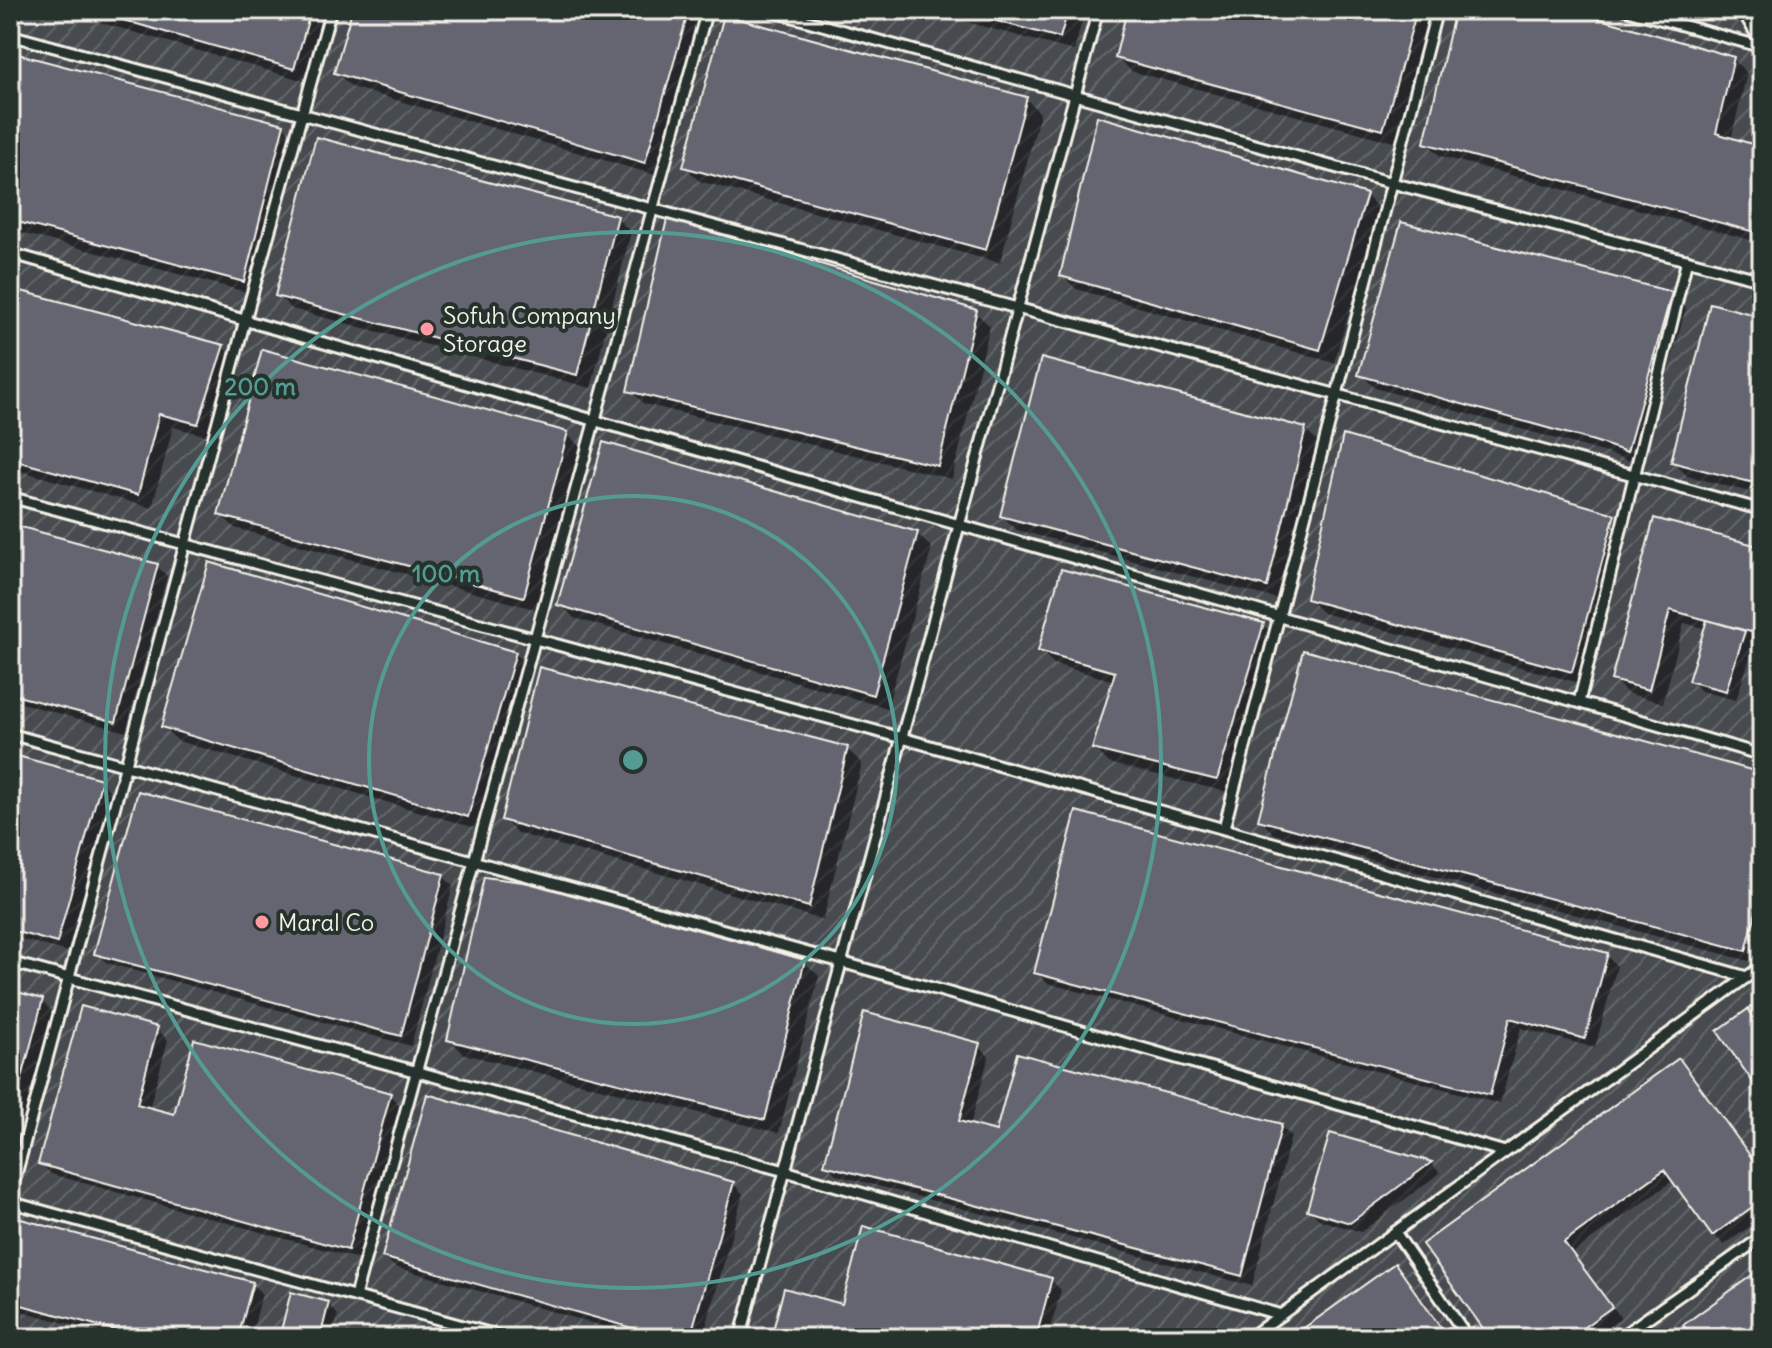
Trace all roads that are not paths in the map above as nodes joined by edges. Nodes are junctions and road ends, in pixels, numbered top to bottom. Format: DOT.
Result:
graph roads {
  1 [pos="331,10"];
  2 [pos="707,10"];
  3 [pos="768,10"];
  4 [pos="1098,10"];
  5 [pos="1437,10"];
  6 [pos="1627,10"];
  7 [pos="1742,10"];
  8 [pos="10,35"];
  9 [pos="1762,46"];
  10 [pos="1075,96"];
  11 [pos="302,114"];
  12 [pos="1392,183"];
  13 [pos="653,209"];
  14 [pos="10,253"];
  15 [pos="1687,260"];
  16 [pos="1762,280"];
  17 [pos="1018,308"];
  18 [pos="245,320"];
  19 [pos="1336,395"];
  20 [pos="595,421"];
  21 [pos="1634,476"];
  22 [pos="10,497"];
  23 [pos="1762,510"];
  24 [pos="959,525"];
  25 [pos="186,545"];
  26 [pos="1279,616"];
  27 [pos="535,639"];
  28 [pos="1579,702"];
  29 [pos="10,734"];
  30 [pos="902,738"];
  31 [pos="1762,755"];
  32 [pos="126,766"];
  33 [pos="1224,828"];
  34 [pos="474,861"];
  35 [pos="10,962"];
  36 [pos="841,962"];
  37 [pos="1762,966"];
  38 [pos="1747,977"];
  39 [pos="69,978"];
  40 [pos="417,1072"];
  41 [pos="1505,1152"];
  42 [pos="785,1171"];
  43 [pos="10,1199"];
  44 [pos="1395,1232"];
  45 [pos="1762,1237"];
  46 [pos="355,1296"];
  47 [pos="1281,1315"];
  48 [pos="507,1338"];
  49 [pos="740,1338"];
  50 [pos="1249,1338"];
  51 [pos="1468,1338"];
  52 [pos="1619,1338"];
  1 -- 11 [label="lane"];
  2 -- 13 [label="lane"];
  3 -- 10 [label="lane"];
  4 -- 10 [label="lane"];
  5 -- 12 [label="lane"];
  6 -- 9 [label="lane"];
  7 -- 9 [label="lane"];
  8 -- 11 [label="lane"];
  10 -- 12 [label="lane"];
  10 -- 17 [label="lane"];
  11 -- 13 [label="lane"];
  11 -- 18 [label="lane"];
  12 -- 15 [label="lane"];
  12 -- 19 [label="lane"];
  13 -- 17 [label="lane"];
  13 -- 20 [label="lane"];
  14 -- 18 [label="lane"];
  15 -- 16 [label="lane"];
  15 -- 21 [label="lane"];
  17 -- 19 [label="lane"];
  17 -- 24 [label="lane"];
  18 -- 20 [label="lane"];
  18 -- 25 [label="lane"];
  19 -- 21 [label="lane"];
  19 -- 26 [label="lane"];
  20 -- 24 [label="lane"];
  20 -- 27 [label="lane"];
  21 -- 23 [label="lane"];
  21 -- 28 [label="lane"];
  22 -- 25 [label="lane"];
  24 -- 26 [label="lane"];
  24 -- 30 [label="lane"];
  25 -- 27 [label="lane"];
  25 -- 32 [label="lane"];
  26 -- 28 [label="lane"];
  26 -- 33 [label="lane"];
  27 -- 30 [label="lane"];
  27 -- 34 [label="lane"];
  28 -- 31 [label="lane"];
  29 -- 32 [label="lane"];
  30 -- 33 [label="lane"];
  30 -- 36 [label="lane"];
  32 -- 34 [label="lane"];
  32 -- 39 [label="lane"];
  33 -- 38 [label="lane"];
  34 -- 36 [label="lane"];
  34 -- 40 [label="lane"];
  35 -- 39 [label="lane"];
  36 -- 41 [label="lane"];
  36 -- 42 [label="lane"];
  37 -- 38 [label="lane"];
  38 -- 41 [label="lane"];
  39 -- 40 [label="lane"];
  39 -- 43 [label="lane"];
  40 -- 42 [label="lane"];
  40 -- 46 [label="lane"];
  41 -- 44 [label="lane"];
  42 -- 47 [label="lane"];
  42 -- 49 [label="lane"];
  43 -- 46 [label="lane"];
  44 -- 47 [label="lane"];
  44 -- 51 [label="lane"];
  45 -- 52 [label="lane"];
  46 -- 48 [label="lane"];
  47 -- 50 [label="lane"];
}
